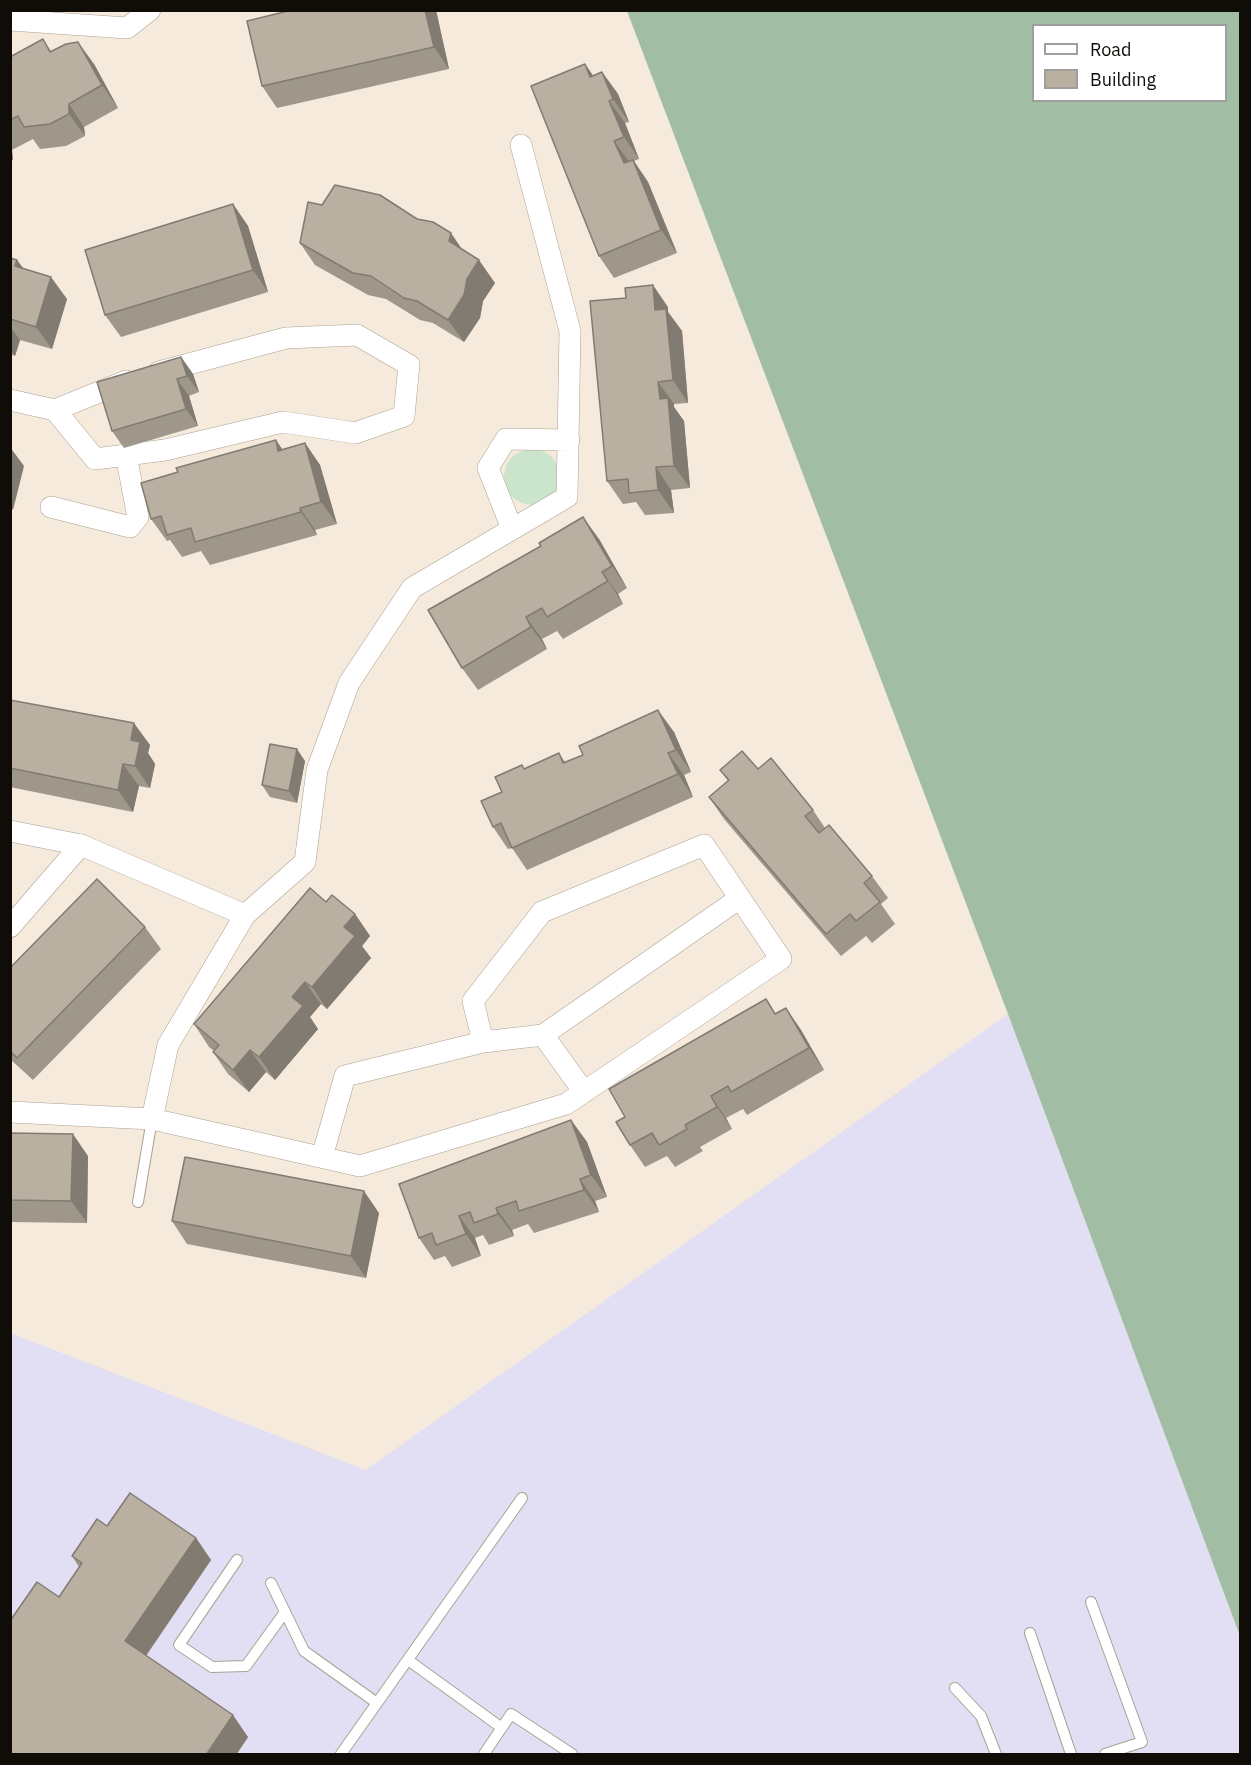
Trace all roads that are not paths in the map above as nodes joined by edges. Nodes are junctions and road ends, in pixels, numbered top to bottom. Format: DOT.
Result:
graph roads {
  1 [pos="150,10"];
  2 [pos="10,20"];
  3 [pos="521,145"];
  4 [pos="10,400"];
  5 [pos="55,410"];
  6 [pos="569,440"];
  7 [pos="126,455"];
  8 [pos="51,507"];
  9 [pos="512,529"];
  10 [pos="10,831"];
  11 [pos="81,844"];
  12 [pos="740,898"];
  13 [pos="245,915"];
  14 [pos="10,927"];
  15 [pos="543,1035"];
  16 [pos="483,1041"];
  17 [pos="584,1092"];
  18 [pos="10,1112"];
  19 [pos="152,1119"];
  20 [pos="322,1157"];
  21 [pos="138,1202"];
  22 [pos="522,1498"];
  23 [pos="237,1560"];
  24 [pos="271,1582"];
  25 [pos="1091,1602"];
  26 [pos="285,1612"];
  27 [pos="1030,1633"];
  28 [pos="408,1660"];
  29 [pos="955,1688"];
  30 [pos="377,1703"];
  31 [pos="501,1728"];
  32 [pos="341,1755"];
  33 [pos="484,1755"];
  34 [pos="572,1755"];
  35 [pos="996,1755"];
  36 [pos="1071,1755"];
  37 [pos="1105,1755"];
  1 -- 2 [label="street"];
  3 -- 6 [label="street"];
  4 -- 5 [label="street"];
  5 -- 7 [label="street"];
  5 -- 7 [label="street"];
  6 -- 9 [label="street"];
  6 -- 9 [label="street"];
  7 -- 8 [label="street"];
  9 -- 13 [label="street"];
  10 -- 11 [label="street"];
  11 -- 13 [label="street"];
  11 -- 14 [label="street"];
  12 -- 15 [label="street"];
  12 -- 16 [label="street"];
  12 -- 17 [label="street"];
  13 -- 19 [label="street"];
  15 -- 16 [label="street"];
  15 -- 17 [label="street"];
  16 -- 20 [label="street"];
  17 -- 20 [label="street"];
  18 -- 19 [label="street"];
  19 -- 20 [label="street"];
  19 -- 21 [label="lane"];
  22 -- 28 [label="lane"];
  23 -- 26 [label="lane"];
  24 -- 26 [label="lane"];
  25 -- 37 [label="lane"];
  26 -- 30 [label="lane"];
  27 -- 36 [label="lane"];
  28 -- 30 [label="lane"];
  28 -- 31 [label="lane"];
  29 -- 35 [label="lane"];
  30 -- 32 [label="lane"];
  31 -- 33 [label="lane"];
  31 -- 34 [label="lane"];
}
